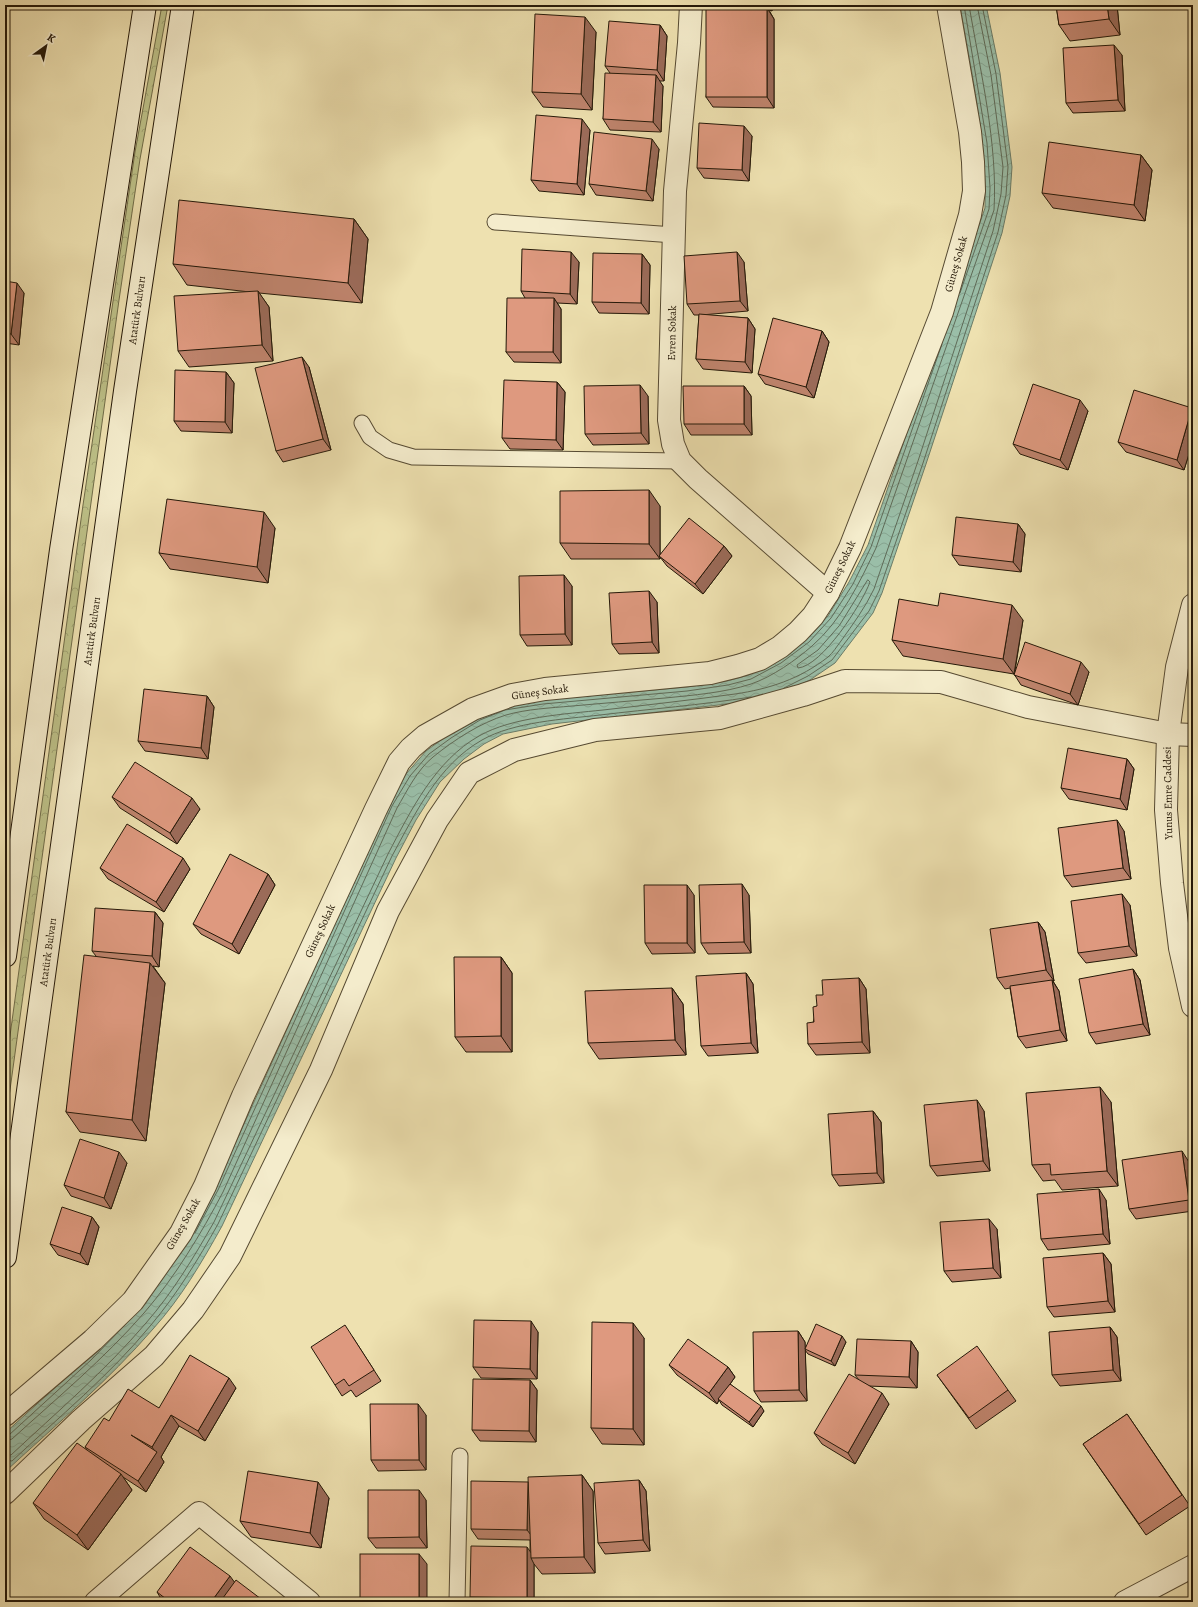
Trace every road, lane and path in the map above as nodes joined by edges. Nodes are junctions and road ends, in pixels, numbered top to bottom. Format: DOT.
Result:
graph roads {
  1 [pos="144,5"];
  2 [pos="184,5"];
  3 [pos="691,5"];
  4 [pos="948,5"];
  5 [pos="495,222"];
  6 [pos="674,235"];
  7 [pos="362,423"];
  8 [pos="680,461"];
  9 [pos="828,593"];
  10 [pos="1193,605"];
  11 [pos="1168,734"];
  12 [pos="1193,735"];
  13 [pos="5,956"];
  14 [pos="1193,1006"];
  15 [pos="5,1257"];
  16 [pos="5,1415"];
  17 [pos="460,1456"];
  18 [pos="5,1493"];
  19 [pos="1192,1567"];
  20 [pos="96,1602"];
  21 [pos="309,1602"];
  22 [pos="457,1602"];
  23 [pos="1125,1602"];
  1 -- 13 [label="street"];
  2 -- 15 [label="street, Atatürk Bulvarı"];
  3 -- 6 [label="street, Evren Sokak"];
  4 -- 9 [label="street, Güneş Sokak"];
  5 -- 6 [label="lane"];
  6 -- 8 [label="street, Evren Sokak"];
  7 -- 8 [label="lane"];
  8 -- 9 [label="street, Evren Sokak"];
  9 -- 16 [label="street, Güneş Sokak"];
  10 -- 11 [label="street, Yunus Emre Caddesi"];
  11 -- 12 [label="street"];
  11 -- 14 [label="street, Yunus Emre Caddesi"];
  11 -- 18 [label="street"];
  17 -- 22 [label="lane"];
  19 -- 23 [label="street"];
  20 -- 21 [label="street"];
}
